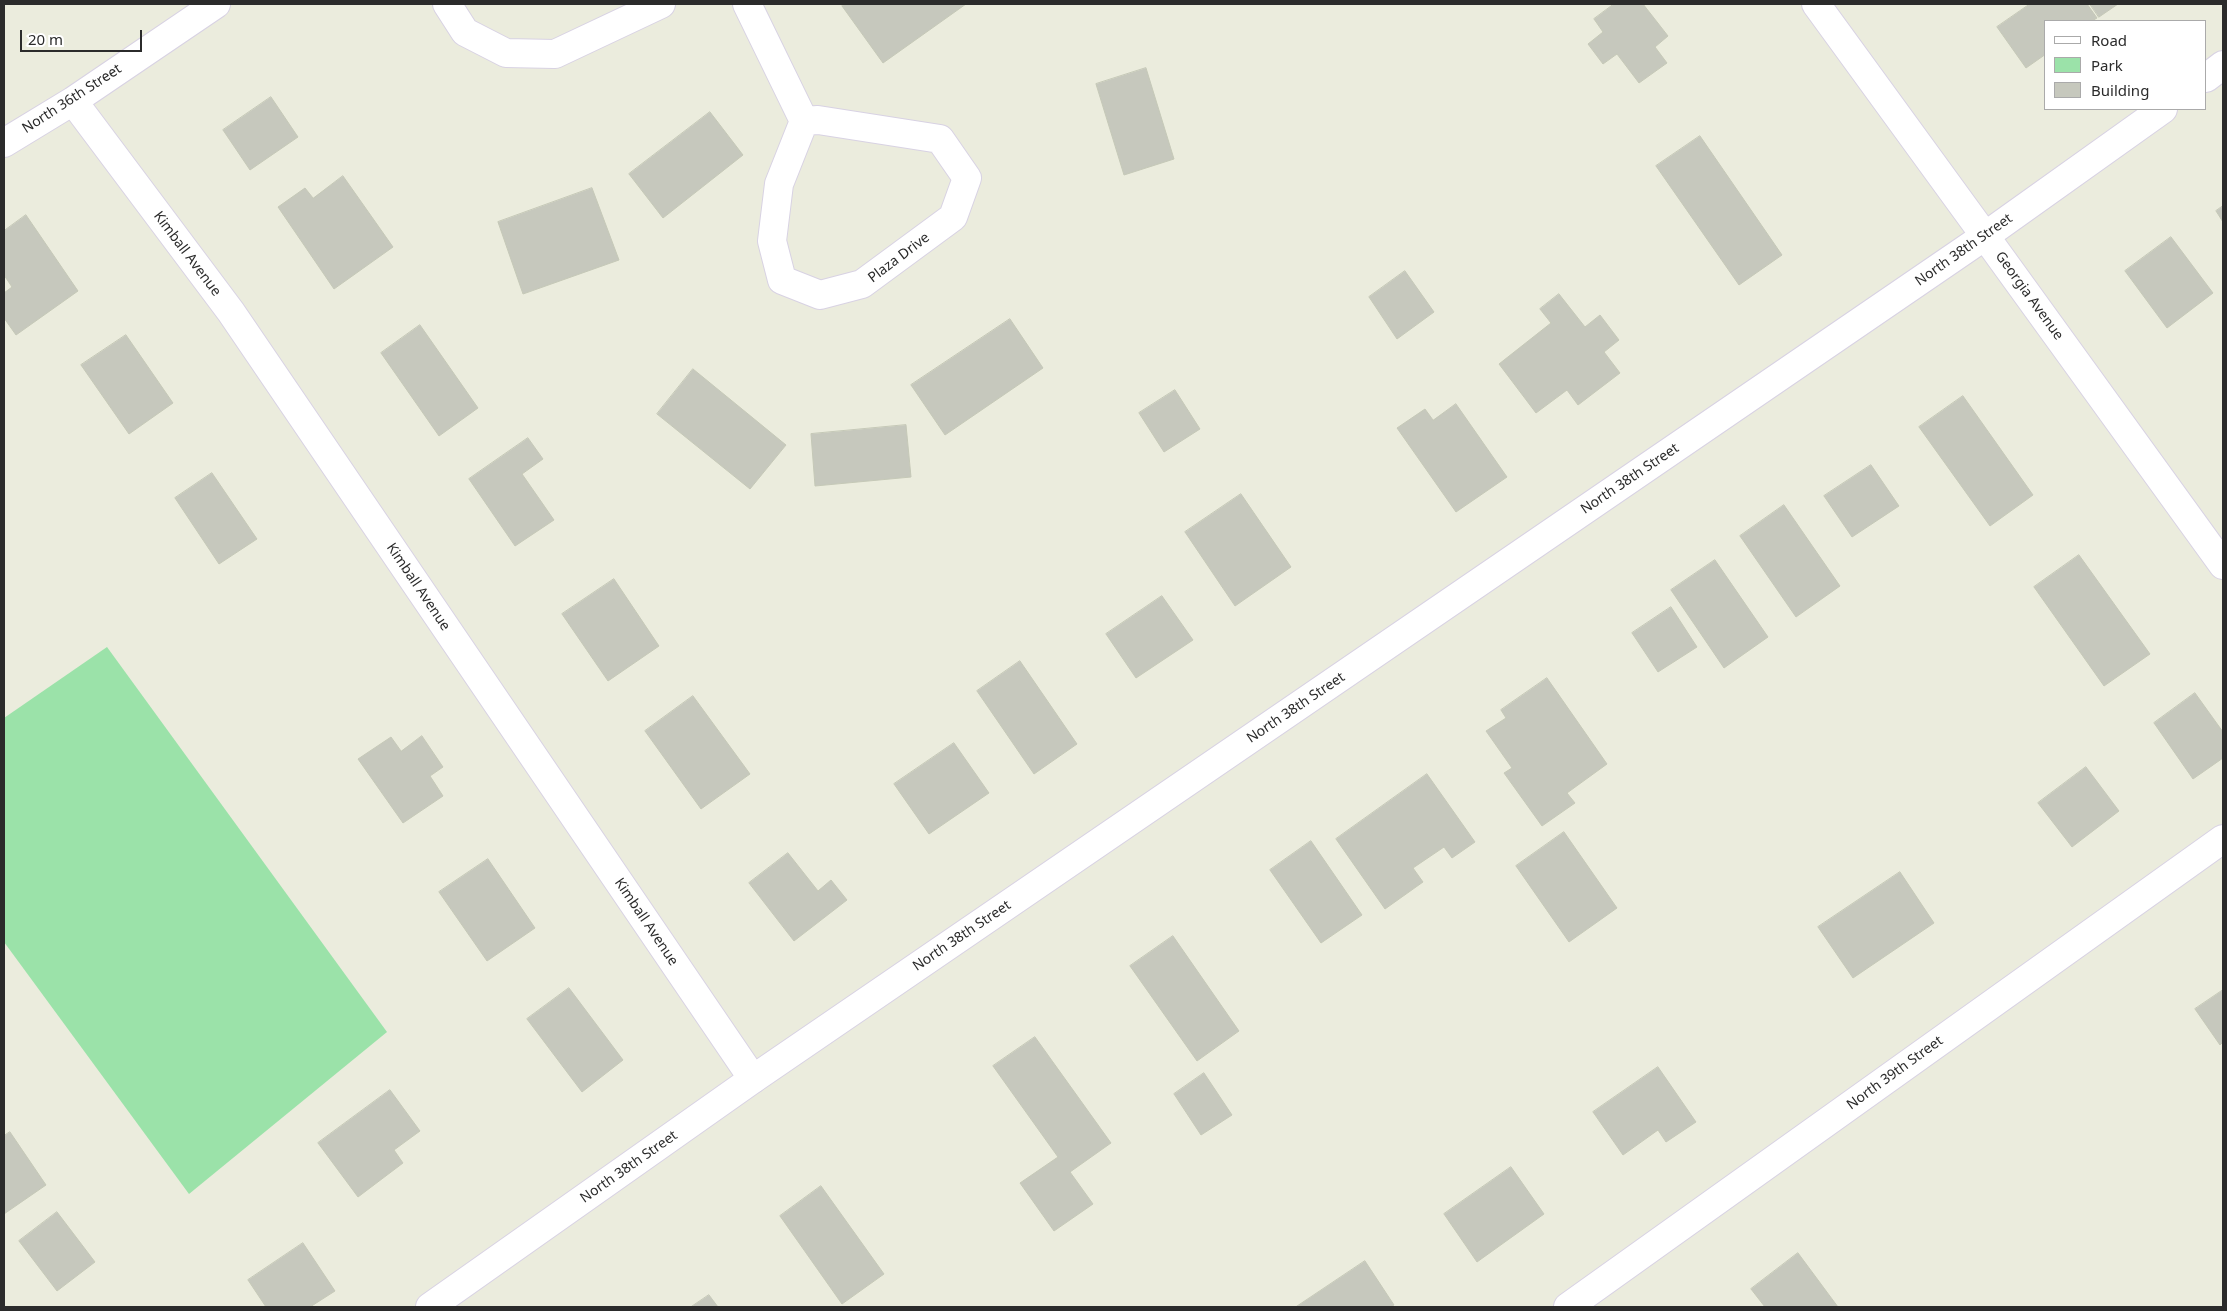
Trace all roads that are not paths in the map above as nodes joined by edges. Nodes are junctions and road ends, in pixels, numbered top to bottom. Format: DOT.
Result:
graph roads {
  1 [pos="216,4"];
  2 [pos="447,4"];
  3 [pos="661,4"];
  4 [pos="747,4"];
  5 [pos="1816,4"];
  6 [pos="2223,65"];
  7 [pos="2207,77"];
  8 [pos="73,101"];
  9 [pos="2162,110"];
  10 [pos="804,121"];
  11 [pos="4,143"];
  12 [pos="1985,236"];
  13 [pos="2223,566"];
  14 [pos="2223,839"];
  15 [pos="753,1079"];
  16 [pos="430,1307"];
  17 [pos="1568,1307"];
  1 -- 8 [label="street, North 36th Street"];
  2 -- 3 [label="street"];
  4 -- 10 [label="street"];
  5 -- 12 [label="street, Georgia Avenue"];
  6 -- 7 [label="street"];
  8 -- 11 [label="street, North 36th Street"];
  8 -- 15 [label="street, Kimball Avenue"];
  9 -- 12 [label="street, North 38th Street"];
  10 -- 10 [label="street, Plaza Drive"];
  12 -- 13 [label="street, Georgia Avenue"];
  12 -- 15 [label="street, North 38th Street"];
  14 -- 17 [label="street, North 39th Street"];
  15 -- 16 [label="street, North 38th Street"];
}
